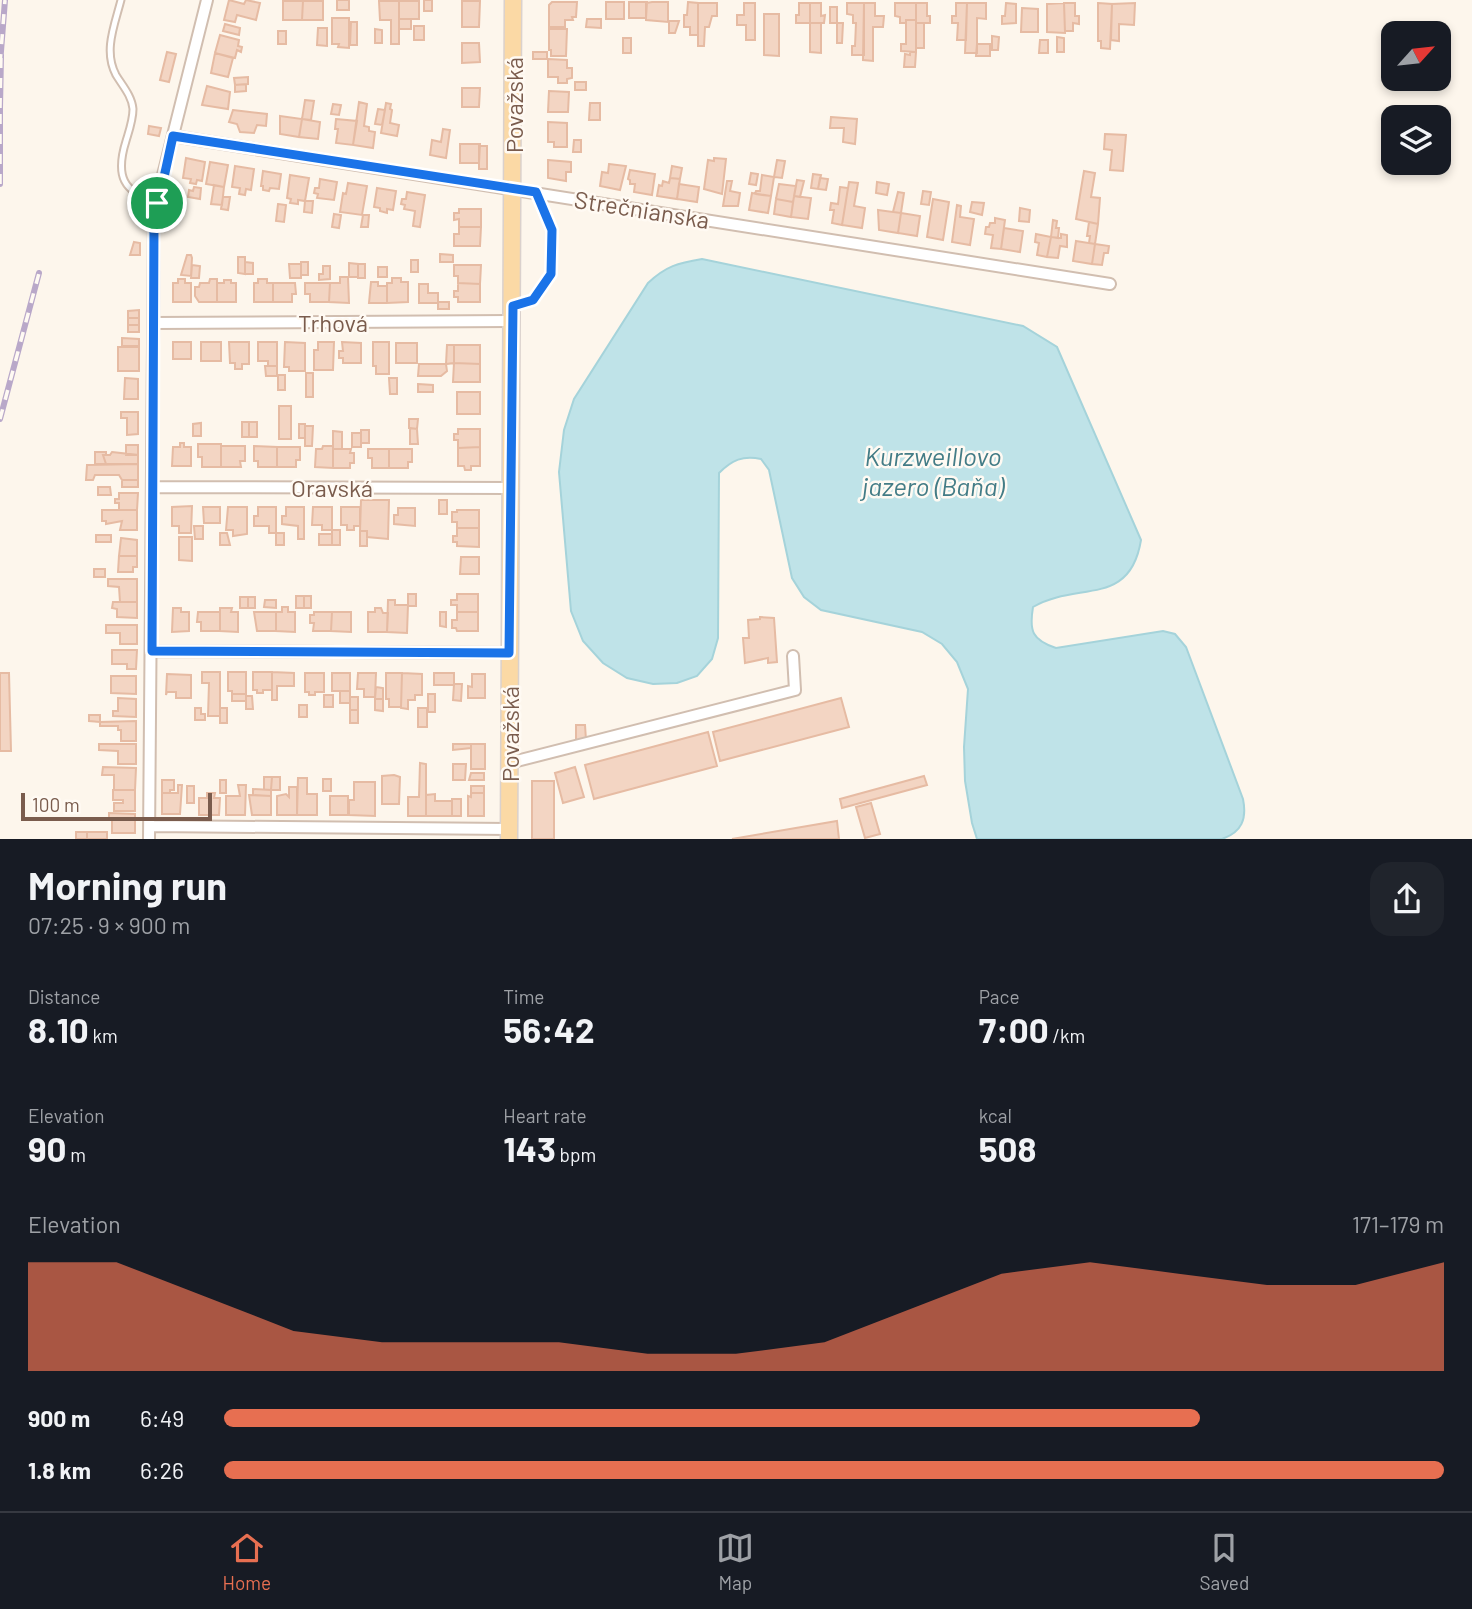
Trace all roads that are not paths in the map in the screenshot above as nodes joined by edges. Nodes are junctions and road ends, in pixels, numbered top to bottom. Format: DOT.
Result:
graph roads {
  1 [pos="121,0"];
  2 [pos="207,0"];
  3 [pos="513,0"];
  4 [pos="173,136"];
  5 [pos="513,189"];
  6 [pos="536,192"];
  7 [pos="157,203"];
  8 [pos="1110,284"];
  9 [pos="513,313"];
  10 [pos="154,323"];
  11 [pos="153,487"];
  12 [pos="511,488"];
  13 [pos="152,651"];
  14 [pos="509,653"];
  15 [pos="793,656"];
  16 [pos="509,763"];
  17 [pos="150,826"];
  18 [pos="509,834"];
  19 [pos="149,839"];
  1 -- 7 [label="lane"];
  2 -- 4 [label="street"];
  3 -- 5 [label="main road, Považská"];
  4 -- 5 [label="street, Strečnianska"];
  4 -- 7 [label="street"];
  5 -- 6 [label="street, Strečnianska"];
  5 -- 9 [label="main road, Považská"];
  6 -- 8 [label="street, Strečnianska"];
  6 -- 9 [label="lane"];
  7 -- 10 [label="street"];
  9 -- 10 [label="street, Trhová"];
  9 -- 12 [label="main road, Považská"];
  10 -- 11 [label="street"];
  11 -- 12 [label="street, Oravská"];
  11 -- 13 [label="street"];
  12 -- 14 [label="main road, Považská"];
  13 -- 14 [label="street"];
  13 -- 17 [label="street"];
  14 -- 16 [label="main road, Považská"];
  15 -- 16 [label="street"];
  16 -- 18 [label="main road, Považská"];
  17 -- 18 [label="street"];
  17 -- 19 [label="street"];
}
